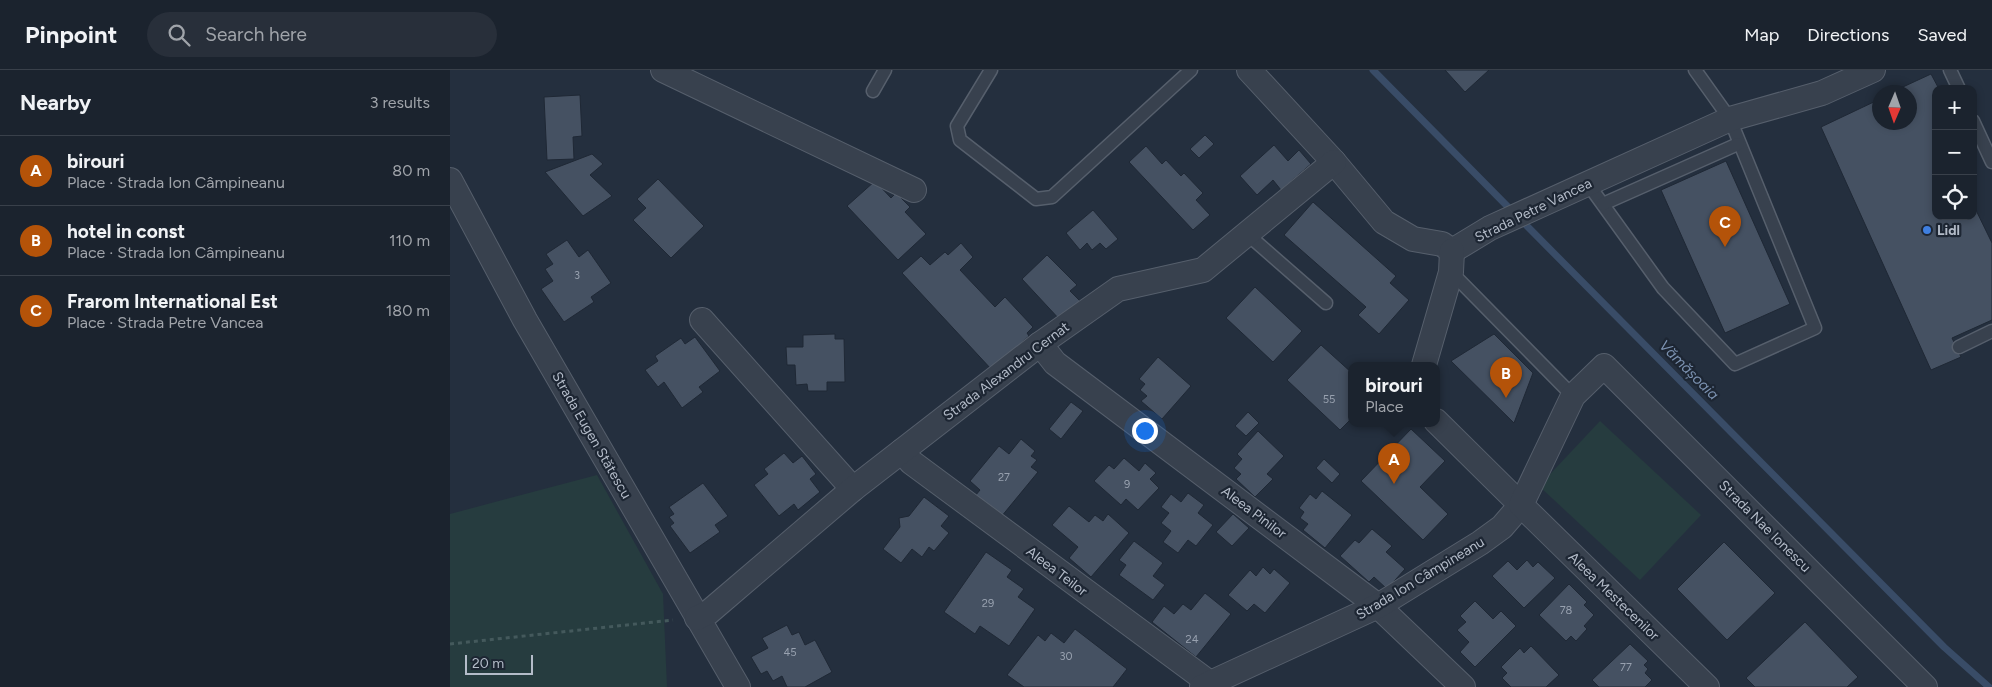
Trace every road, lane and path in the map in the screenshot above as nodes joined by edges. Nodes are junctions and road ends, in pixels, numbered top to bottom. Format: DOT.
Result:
graph roads {
  1 [pos="662,70"];
  2 [pos="885,70"];
  3 [pos="991,70"];
  4 [pos="1191,70"];
  5 [pos="1249,70"];
  6 [pos="1695,70"];
  7 [pos="1873,70"];
  8 [pos="1950,70"];
  9 [pos="1957,85"];
  10 [pos="873,92"];
  11 [pos="1730,119"];
  12 [pos="1977,130"];
  13 [pos="1738,144"];
  14 [pos="1334,162"];
  15 [pos="1992,162"];
  16 [pos="450,180"];
  17 [pos="1588,184"];
  18 [pos="914,190"];
  19 [pos="1602,204"];
  20 [pos="1246,233"];
  21 [pos="1452,262"];
  22 [pos="1326,303"];
  23 [pos="702,320"];
  24 [pos="1992,331"];
  25 [pos="1040,344"];
  26 [pos="1959,347"];
  27 [pos="1425,362"];
  28 [pos="1573,396"];
  29 [pos="1440,425"];
  30 [pos="902,451"];
  31 [pos="852,488"];
  32 [pos="1520,505"];
  33 [pos="1378,606"];
  34 [pos="697,618"];
  35 [pos="450,644"];
  36 [pos="1209,686"];
  37 [pos="738,687"];
  38 [pos="1463,687"];
  39 [pos="1707,687"];
  40 [pos="1925,687"];
  1 -- 18 [label="street"];
  2 -- 10 [label="lane"];
  3 -- 4 [label="lane"];
  5 -- 14 [label="street"];
  6 -- 11 [label="lane"];
  7 -- 11 [label="street, Strada Petre Vancea"];
  8 -- 9 [label="lane"];
  11 -- 13 [label="lane"];
  11 -- 17 [label="street, Strada Petre Vancea"];
  12 -- 15 [label="lane"];
  13 -- 19 [label="lane"];
  13 -- 19 [label="lane"];
  14 -- 20 [label="street, Strada Alexandru Cernat"];
  14 -- 21 [label="street"];
  16 -- 34 [label="street, Strada Eugen Stătescu"];
  17 -- 19 [label="lane"];
  17 -- 21 [label="street, Strada Petre Vancea"];
  20 -- 22 [label="lane"];
  20 -- 25 [label="street, Strada Alexandru Cernat"];
  21 -- 27 [label="street"];
  21 -- 28 [label="lane"];
  23 -- 31 [label="street"];
  24 -- 26 [label="lane"];
  25 -- 30 [label="street, Strada Alexandru Cernat"];
  25 -- 33 [label="street, Aleea Pinilor"];
  28 -- 32 [label="street, Strada Ion Câmpineanu"];
  28 -- 40 [label="street, Strada Nae Ionescu"];
  29 -- 32 [label="street"];
  30 -- 31 [label="street, Strada Alexandru Cernat"];
  30 -- 36 [label="street, Aleea Teilor"];
  31 -- 34 [label="street, Strada Alexandru Cernat"];
  32 -- 33 [label="street, Strada Ion Câmpineanu"];
  32 -- 39 [label="street, Aleea Mestecenilor"];
  33 -- 36 [label="street, Strada Ion Câmpineanu"];
  33 -- 38 [label="street, Aleea Pinilor"];
  34 -- 35 [label="path"];
  34 -- 37 [label="street, Strada Eugen Stătescu"];
}
